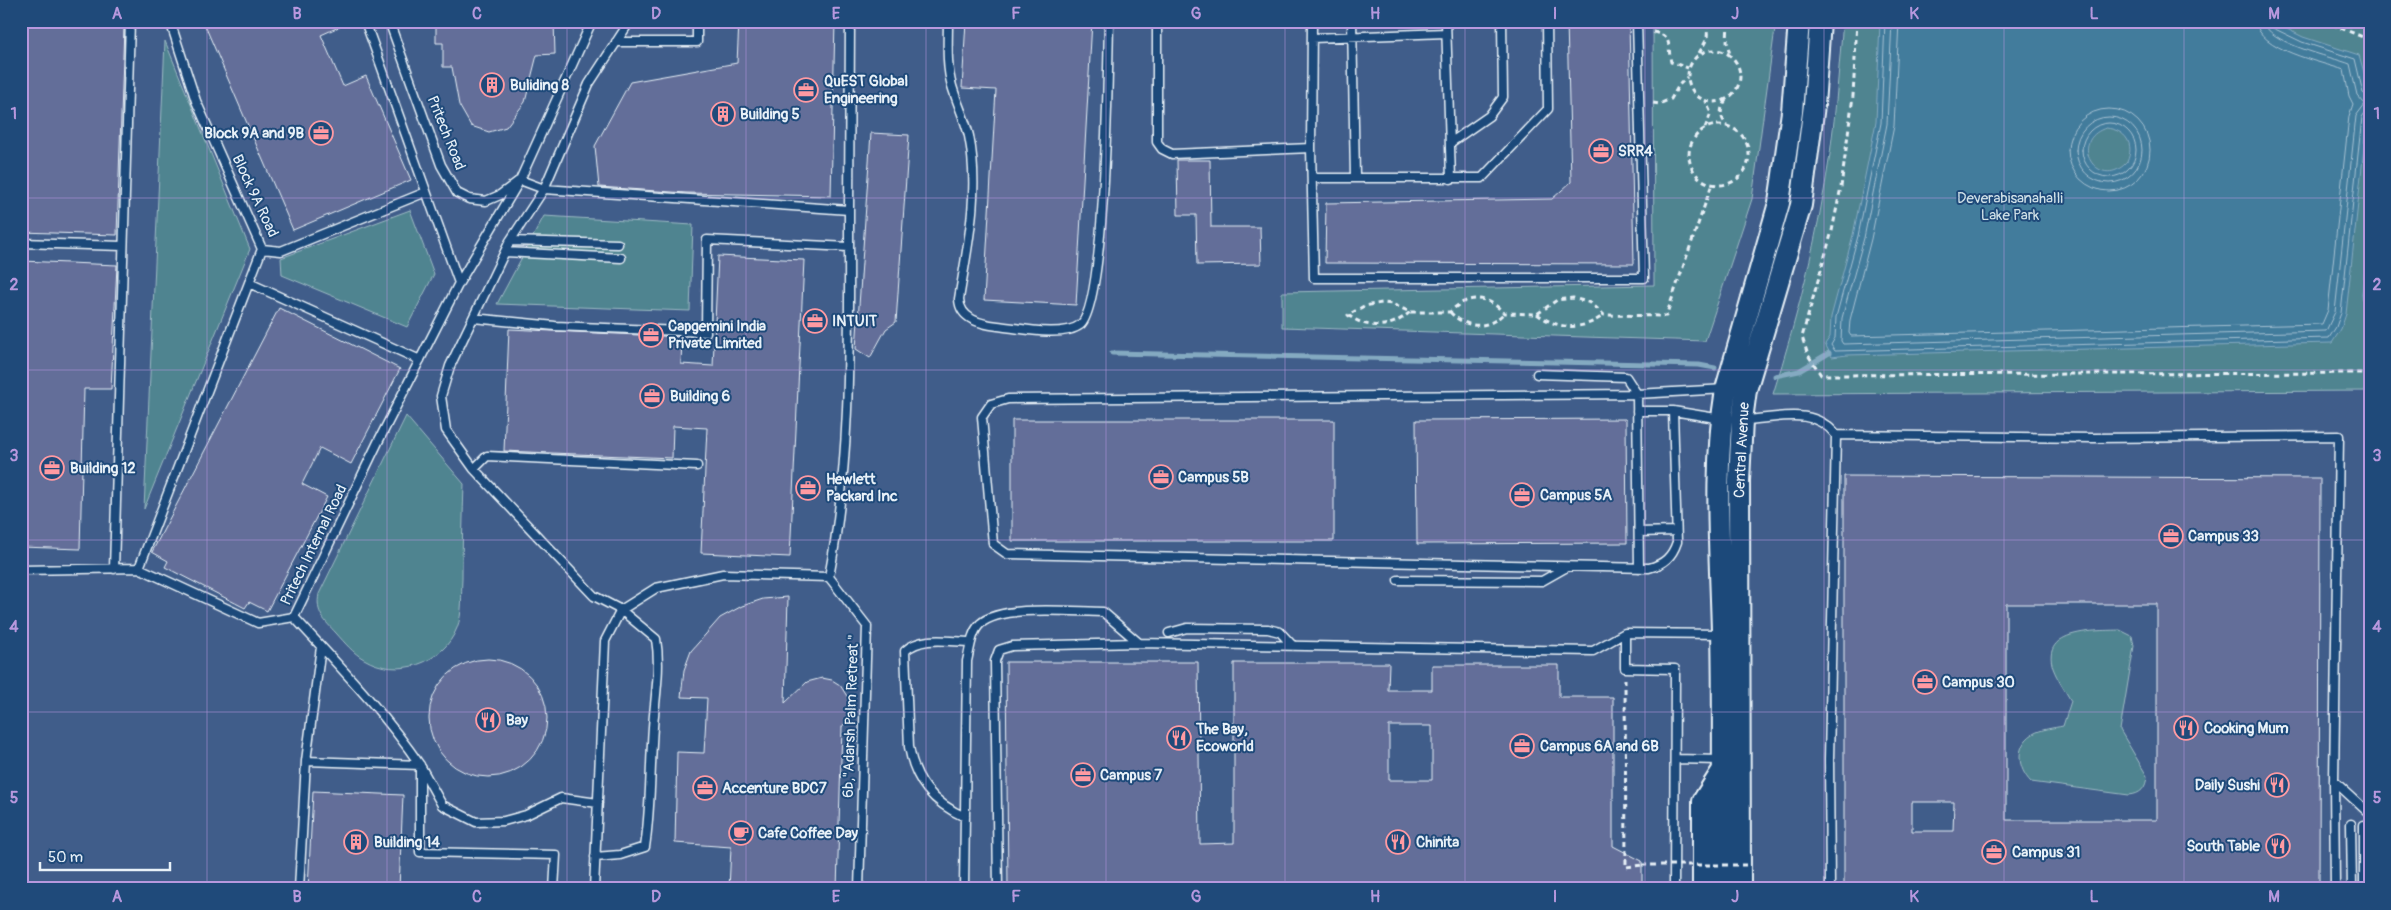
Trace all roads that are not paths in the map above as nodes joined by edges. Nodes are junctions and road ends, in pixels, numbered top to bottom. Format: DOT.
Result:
graph roads {
  1 [pos="130,21"];
  2 [pos="170,21"];
  3 [pos="365,21"];
  4 [pos="389,21"];
  5 [pos="592,21"];
  6 [pos="630,21"];
  7 [pos="697,21"];
  8 [pos="850,21"];
  9 [pos="948,21"];
  10 [pos="1109,21"];
  11 [pos="1157,21"];
  12 [pos="1312,21"];
  13 [pos="1352,21"];
  14 [pos="1446,21"];
  15 [pos="1502,21"];
  16 [pos="1547,21"];
  17 [pos="1637,21"];
  18 [pos="1799,21"];
  19 [pos="1820,21"];
  20 [pos="1446,33"];
  21 [pos="1312,38"];
  22 [pos="1352,38"];
  23 [pos="616,42"];
  24 [pos="1450,143"];
  25 [pos="1311,148"];
  26 [pos="1355,177"];
  27 [pos="1312,178"];
  28 [pos="520,180"];
  29 [pos="1450,180"];
  30 [pos="544,189"];
  31 [pos="426,192"];
  32 [pos="849,210"];
  33 [pos="510,241"];
  34 [pos="21,243"];
  35 [pos="618,244"];
  36 [pos="123,246"];
  37 [pos="849,247"];
  38 [pos="262,249"];
  39 [pos="505,252"];
  40 [pos="621,258"];
  41 [pos="249,283"];
  42 [pos="459,283"];
  43 [pos="473,318"];
  44 [pos="420,360"];
  45 [pos="1537,374"];
  46 [pos="1726,389"];
  47 [pos="1637,394"];
  48 [pos="1637,411"];
  49 [pos="1673,411"];
  50 [pos="1731,419"];
  51 [pos="1836,435"];
  52 [pos="698,466"];
  53 [pos="474,469"];
  54 [pos="1676,531"];
  55 [pos="1639,532"];
  56 [pos="139,568"];
  57 [pos="1566,568"];
  58 [pos="1639,568"];
  59 [pos="114,569"];
  60 [pos="21,570"];
  61 [pos="829,577"];
  62 [pos="1398,580"];
  63 [pos="620,610"];
  64 [pos="294,618"];
  65 [pos="1169,633"];
  66 [pos="1625,633"];
  67 [pos="1722,634"];
  68 [pos="972,642"];
  69 [pos="1139,643"];
  70 [pos="1293,646"];
  71 [pos="321,647"];
  72 [pos="1675,759"];
  73 [pos="306,761"];
  74 [pos="420,765"];
  75 [pos="1723,766"];
  76 [pos="2334,781"];
  77 [pos="598,803"];
  78 [pos="2370,814"];
  79 [pos="965,816"];
  80 [pos="2351,824"];
  81 [pos="2364,825"];
  82 [pos="595,857"];
  83 [pos="299,889"];
  84 [pos="554,889"];
  85 [pos="594,889"];
  86 [pos="859,889"];
  87 [pos="964,889"];
  88 [pos="998,889"];
  89 [pos="1674,889"];
  90 [pos="1703,889"];
  91 [pos="1723,889"];
  92 [pos="1740,889"];
  93 [pos="1830,889"];
  94 [pos="2335,889"];
  95 [pos="2352,889"];
  96 [pos="2364,889"];
  1 -- 36 [label="lane"];
  2 -- 38 [label="lane, Block 9A Road"];
  3 -- 31 [label="lane"];
  4 -- 28 [label="lane, Pritech Road"];
  5 -- 28 [label="lane, Pritech Road"];
  6 -- 23 [label="lane"];
  7 -- 23 [label="lane"];
  8 -- 32 [label="lane"];
  9 -- 10 [label="lane"];
  11 -- 25 [label="lane"];
  12 -- 21 [label="lane"];
  13 -- 22 [label="lane"];
  14 -- 20 [label="lane"];
  15 -- 24 [label="lane"];
  16 -- 29 [label="lane"];
  17 -- 27 [label="lane"];
  18 -- 46 [label="street, Central Avenue"];
  19 -- 50 [label="street, Central Avenue"];
  20 -- 22 [label="lane"];
  20 -- 24 [label="lane"];
  21 -- 22 [label="lane"];
  21 -- 25 [label="lane"];
  22 -- 26 [label="lane"];
  23 -- 30 [label="lane"];
  24 -- 29 [label="lane"];
  25 -- 27 [label="lane"];
  26 -- 27 [label="lane"];
  26 -- 29 [label="lane"];
  28 -- 30 [label="lane"];
  28 -- 42 [label="lane, Pritech Internal Road"];
  30 -- 32 [label="lane"];
  30 -- 33 [label="lane"];
  31 -- 38 [label="lane, Block 9A Road"];
  31 -- 42 [label="lane"];
  32 -- 37 [label="lane"];
  33 -- 35 [label="lane"];
  33 -- 39 [label="lane"];
  34 -- 36 [label="lane"];
  36 -- 59 [label="lane"];
  37 -- 43 [label="lane"];
  37 -- 61 [label="lane"];
  38 -- 41 [label="lane"];
  39 -- 40 [label="lane"];
  39 -- 43 [label="lane"];
  41 -- 44 [label="lane"];
  41 -- 56 [label="lane"];
  42 -- 44 [label="lane, Pritech Internal Road"];
  43 -- 53 [label="lane"];
  44 -- 64 [label="lane, Pritech Internal Road"];
  45 -- 47 [label="lane"];
  46 -- 47 [label="lane"];
  46 -- 50 [label="street, Central Avenue"];
  47 -- 48 [label="lane"];
  47 -- 57 [label="lane"];
  48 -- 49 [label="lane"];
  48 -- 55 [label="lane"];
  49 -- 50 [label="lane"];
  49 -- 54 [label="lane"];
  50 -- 51 [label="lane"];
  50 -- 67 [label="street, Central Avenue"];
  50 -- 92 [label="street, Central Avenue"];
  51 -- 76 [label="lane"];
  51 -- 93 [label="lane"];
  52 -- 53 [label="lane"];
  53 -- 63 [label="lane"];
  54 -- 55 [label="lane"];
  54 -- 58 [label="lane"];
  55 -- 58 [label="lane"];
  56 -- 59 [label="lane, Pritech Internal Road"];
  56 -- 64 [label="lane, Pritech Internal Road"];
  57 -- 58 [label="lane"];
  57 -- 62 [label="lane"];
  59 -- 60 [label="lane, Pritech Internal Road"];
  61 -- 63 [label="lane"];
  61 -- 86 [label="lane, 6b,\"Adarsh Palm Retreat \""];
  63 -- 77 [label="lane"];
  63 -- 82 [label="lane"];
  64 -- 71 [label="lane"];
  65 -- 70 [label="lane"];
  66 -- 67 [label="lane"];
  66 -- 70 [label="lane"];
  66 -- 72 [label="lane"];
  67 -- 75 [label="street, Central Avenue"];
  68 -- 69 [label="lane"];
  68 -- 79 [label="lane"];
  68 -- 79 [label="lane"];
  69 -- 70 [label="lane"];
  69 -- 88 [label="lane"];
  71 -- 73 [label="lane"];
  71 -- 74 [label="lane"];
  72 -- 75 [label="lane"];
  72 -- 89 [label="lane"];
  73 -- 74 [label="lane"];
  73 -- 83 [label="lane"];
  74 -- 77 [label="lane"];
  74 -- 84 [label="lane"];
  75 -- 90 [label="street"];
  75 -- 91 [label="street, Central Avenue"];
  76 -- 78 [label="lane"];
  76 -- 94 [label="lane"];
  77 -- 82 [label="lane"];
  79 -- 87 [label="lane"];
  80 -- 95 [label="lane"];
  81 -- 96 [label="lane"];
  82 -- 85 [label="lane"];
}
